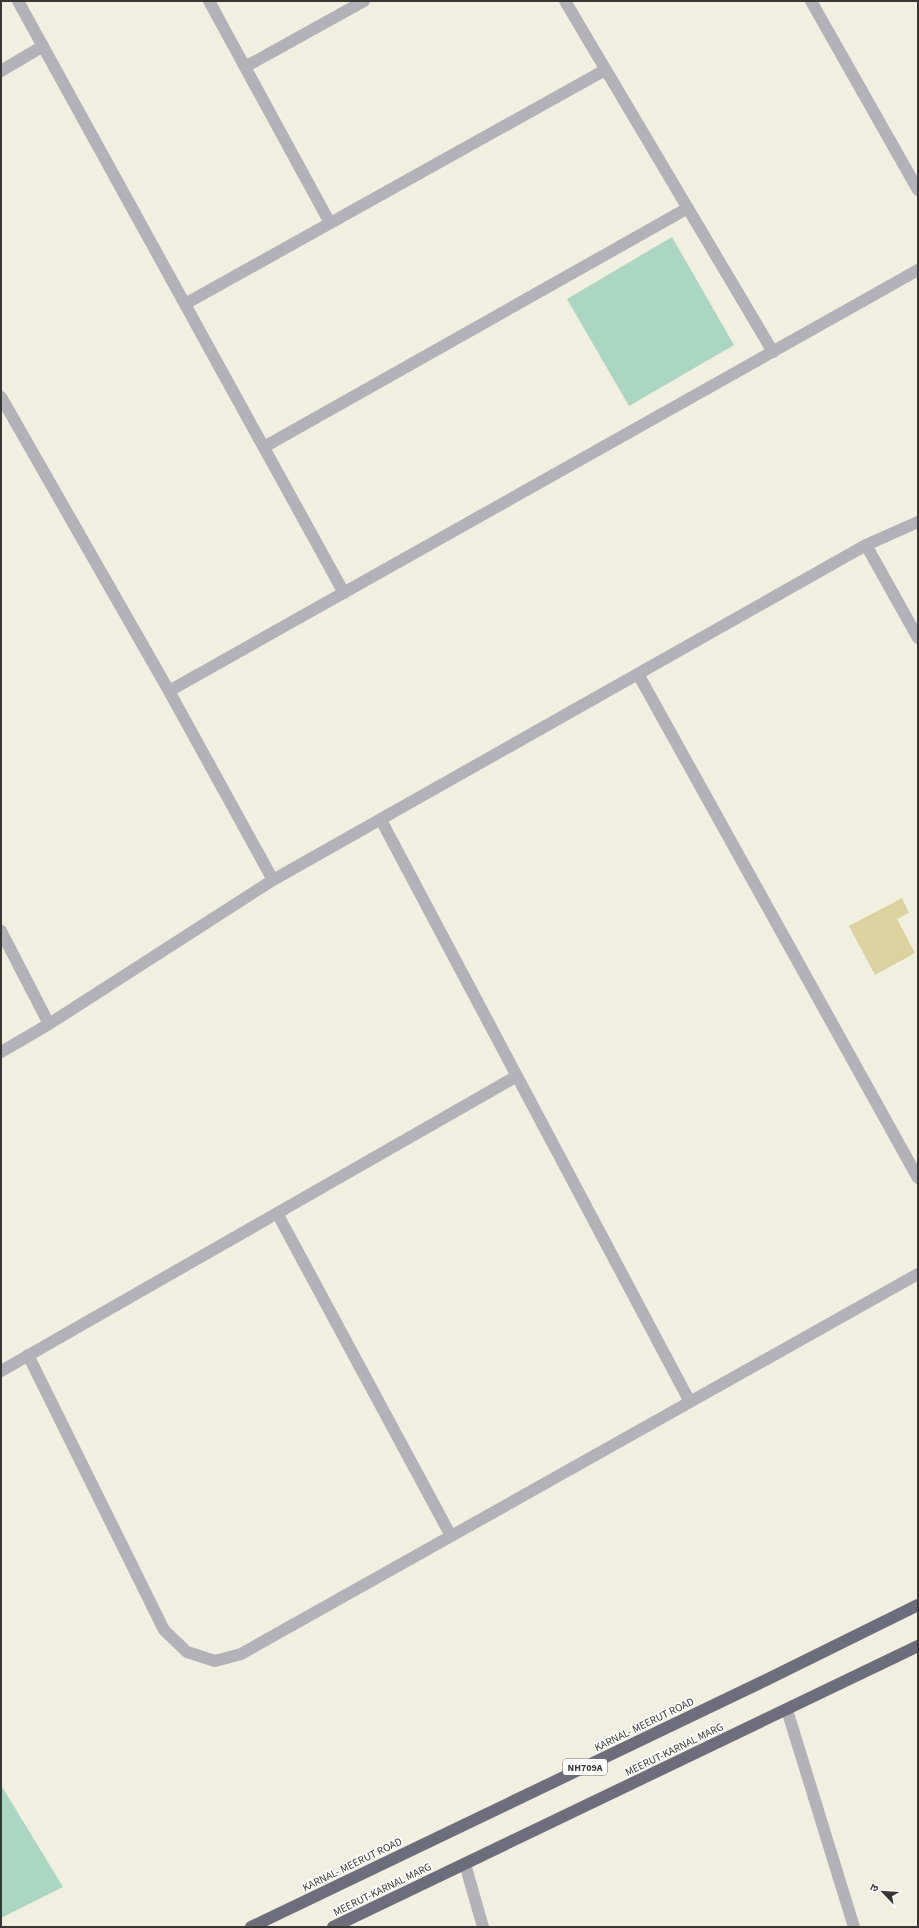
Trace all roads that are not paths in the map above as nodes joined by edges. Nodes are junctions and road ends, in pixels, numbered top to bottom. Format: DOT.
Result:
graph roads {
  1 [pos="18,1"];
  2 [pos="209,1"];
  3 [pos="364,1"];
  4 [pos="565,1"];
  5 [pos="811,1"];
  6 [pos="43,46"];
  7 [pos="245,67"];
  8 [pos="605,70"];
  9 [pos="1,71"];
  10 [pos="918,190"];
  11 [pos="688,208"];
  12 [pos="330,223"];
  13 [pos="918,270"];
  14 [pos="185,304"];
  15 [pos="773,352"];
  16 [pos="1,397"];
  17 [pos="264,447"];
  18 [pos="918,522"];
  19 [pos="866,545"];
  20 [pos="344,593"];
  21 [pos="918,638"];
  22 [pos="638,674"];
  23 [pos="169,691"];
  24 [pos="381,820"];
  25 [pos="273,880"];
  26 [pos="1,931"];
  27 [pos="49,1024"];
  28 [pos="1,1052"];
  29 [pos="517,1076"];
  30 [pos="918,1178"];
  31 [pos="276,1214"];
  32 [pos="918,1274"];
  33 [pos="28,1355"];
  34 [pos="1,1371"];
  35 [pos="690,1402"];
  36 [pos="451,1536"];
  37 [pos="918,1605"];
  38 [pos="918,1646"];
  39 [pos="786,1710"];
  40 [pos="465,1864"];
  41 [pos="251,1927"];
  42 [pos="333,1927"];
  43 [pos="483,1927"];
  44 [pos="854,1927"];
  1 -- 6 [label="street"];
  2 -- 7 [label="street"];
  3 -- 7 [label="street"];
  4 -- 8 [label="street"];
  5 -- 10 [label="street"];
  6 -- 9 [label="street"];
  6 -- 14 [label="street"];
  7 -- 12 [label="street"];
  8 -- 11 [label="street"];
  8 -- 12 [label="street"];
  11 -- 15 [label="street"];
  11 -- 17 [label="street"];
  12 -- 14 [label="street"];
  13 -- 15 [label="street"];
  14 -- 17 [label="street"];
  15 -- 20 [label="street"];
  16 -- 23 [label="street"];
  17 -- 20 [label="street"];
  18 -- 19 [label="street"];
  19 -- 21 [label="street"];
  19 -- 22 [label="street"];
  20 -- 23 [label="street"];
  22 -- 24 [label="street"];
  22 -- 30 [label="street"];
  23 -- 25 [label="street"];
  24 -- 25 [label="street"];
  24 -- 29 [label="street"];
  25 -- 27 [label="street"];
  26 -- 27 [label="street"];
  27 -- 28 [label="street"];
  29 -- 31 [label="street"];
  29 -- 35 [label="street"];
  31 -- 33 [label="street"];
  31 -- 36 [label="street"];
  32 -- 35 [label="street"];
  33 -- 34 [label="street"];
  33 -- 36 [label="street"];
  35 -- 36 [label="street"];
  37 -- 41 [label="highway, KARNAL- MEERUT ROAD / NH709A"];
  38 -- 39 [label="highway, MEERUT-KARNAL MARG"];
  39 -- 40 [label="highway, MEERUT-KARNAL MARG"];
  39 -- 44 [label="street"];
  40 -- 42 [label="highway, MEERUT-KARNAL MARG"];
  40 -- 43 [label="street"];
}
